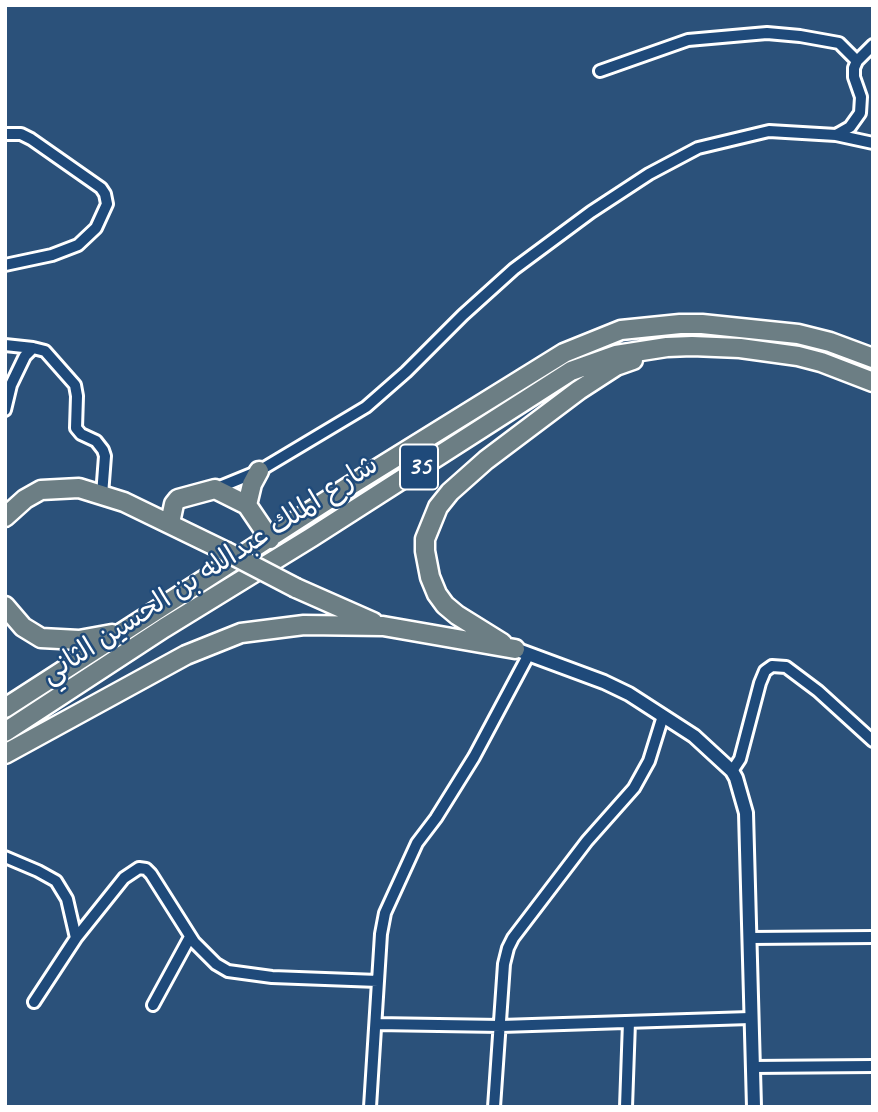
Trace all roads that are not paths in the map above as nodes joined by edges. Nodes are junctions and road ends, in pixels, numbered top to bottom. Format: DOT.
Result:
graph roads {
  1 [pos="873,45"];
  2 [pos="857,61"];
  3 [pos="600,71"];
  4 [pos="5,134"];
  5 [pos="836,135"];
  6 [pos="873,143"];
  7 [pos="5,265"];
  8 [pos="5,345"];
  9 [pos="667,347"];
  10 [pos="33,348"];
  11 [pos="873,358"];
  12 [pos="873,382"];
  13 [pos="5,410"];
  14 [pos="259,471"];
  15 [pos="215,489"];
  16 [pos="102,495"];
  17 [pos="247,505"];
  18 [pos="5,517"];
  19 [pos="170,523"];
  20 [pos="270,539"];
  21 [pos="332,604"];
  22 [pos="5,606"];
  23 [pos="326,624"];
  24 [pos="383,626"];
  25 [pos="122,632"];
  26 [pos="522,651"];
  27 [pos="5,708"];
  28 [pos="663,716"];
  29 [pos="5,732"];
  30 [pos="873,741"];
  31 [pos="5,754"];
  32 [pos="732,771"];
  33 [pos="5,857"];
  34 [pos="190,937"];
  35 [pos="873,937"];
  36 [pos="76,938"];
  37 [pos="750,938"];
  38 [pos="378,982"];
  39 [pos="34,1002"];
  40 [pos="153,1005"];
  41 [pos="750,1018"];
  42 [pos="629,1022"];
  43 [pos="376,1024"];
  44 [pos="501,1026"];
  45 [pos="873,1066"];
  46 [pos="752,1067"];
  47 [pos="370,1107"];
  48 [pos="494,1107"];
  49 [pos="626,1107"];
  50 [pos="754,1107"];
  1 -- 2 [label="street"];
  2 -- 3 [label="street"];
  2 -- 5 [label="street"];
  4 -- 7 [label="street"];
  5 -- 6 [label="street"];
  5 -- 14 [label="street"];
  8 -- 10 [label="street"];
  9 -- 12 [label="highway, شارع الملك عبدالله بن الحسين الثاني / 35"];
  9 -- 26 [label="highway"];
  9 -- 29 [label="highway, شارع الملك عبدالله بن الحسين الثاني / 35"];
  10 -- 13 [label="street"];
  10 -- 16 [label="street"];
  11 -- 20 [label="highway, شارع الملك عبدالله بن الحسين الثاني / 35"];
  14 -- 15 [label="street"];
  14 -- 17 [label="highway"];
  15 -- 17 [label="highway"];
  15 -- 19 [label="highway"];
  16 -- 18 [label="highway"];
  16 -- 19 [label="highway"];
  17 -- 20 [label="highway"];
  19 -- 21 [label="highway, bridge"];
  20 -- 25 [label="highway, شارع الملك عبدالله بن الحسين الثاني / 35"];
  21 -- 23 [label="highway"];
  21 -- 24 [label="highway"];
  22 -- 25 [label="highway"];
  23 -- 24 [label="highway"];
  23 -- 31 [label="highway"];
  24 -- 26 [label="highway"];
  25 -- 27 [label="highway, شارع الملك عبدالله بن الحسين الثاني / 35"];
  26 -- 28 [label="street"];
  26 -- 38 [label="street"];
  28 -- 32 [label="street"];
  28 -- 44 [label="street"];
  30 -- 32 [label="street"];
  32 -- 37 [label="street"];
  33 -- 36 [label="street"];
  34 -- 36 [label="street"];
  34 -- 38 [label="street"];
  34 -- 40 [label="street"];
  35 -- 37 [label="street"];
  36 -- 39 [label="street"];
  37 -- 41 [label="street"];
  38 -- 43 [label="street"];
  41 -- 42 [label="street"];
  41 -- 46 [label="street"];
  42 -- 44 [label="street"];
  42 -- 49 [label="street"];
  43 -- 44 [label="street"];
  43 -- 47 [label="street"];
  44 -- 48 [label="street"];
  45 -- 46 [label="street"];
  46 -- 50 [label="street"];
}
